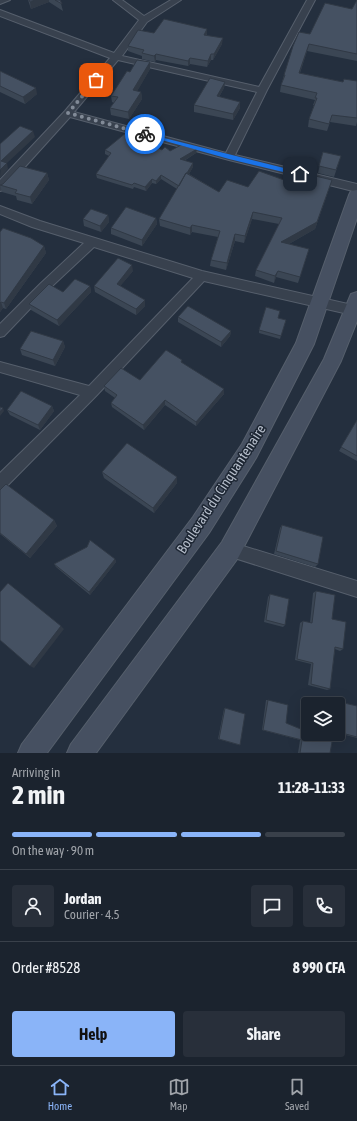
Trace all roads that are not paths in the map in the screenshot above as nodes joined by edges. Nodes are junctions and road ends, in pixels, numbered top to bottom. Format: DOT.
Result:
graph roads {
  1 [pos="6,0"];
  2 [pos="117,0"];
  3 [pos="177,0"];
  4 [pos="311,0"];
  5 [pos="0,2"];
  6 [pos="0,13"];
  7 [pos="144,20"];
  8 [pos="116,57"];
  9 [pos="262,90"];
  10 [pos="68,113"];
  11 [pos="229,157"];
  12 [pos="0,186"];
  13 [pos="357,188"];
  14 [pos="357,195"];
  15 [pos="0,210"];
  16 [pos="92,242"];
  17 [pos="202,276"];
  18 [pos="321,302"];
  19 [pos="356,307"];
  20 [pos="0,332"];
  21 [pos="0,367"];
  22 [pos="91,392"];
  23 [pos="0,483"];
  24 [pos="230,550"];
  25 [pos="357,589"];
  26 [pos="32,753"];
  27 [pos="80,753"];
  1 -- 5 [label="street"];
  2 -- 7 [label="street"];
  3 -- 7 [label="street"];
  4 -- 9 [label="street"];
  6 -- 8 [label="street"];
  7 -- 8 [label="street"];
  8 -- 9 [label="street"];
  8 -- 10 [label="street"];
  9 -- 11 [label="street"];
  10 -- 11 [label="street"];
  10 -- 12 [label="street"];
  11 -- 13 [label="street"];
  14 -- 18 [label="main road, Boulevard du Cinquantenaire"];
  15 -- 16 [label="street"];
  16 -- 17 [label="street"];
  16 -- 20 [label="street"];
  17 -- 18 [label="street"];
  17 -- 22 [label="street"];
  18 -- 19 [label="street"];
  18 -- 26 [label="main road, Boulevard du Cinquantenaire"];
  19 -- 24 [label="main road"];
  21 -- 22 [label="street"];
  22 -- 23 [label="street"];
  24 -- 25 [label="street"];
  24 -- 27 [label="main road"];
}
